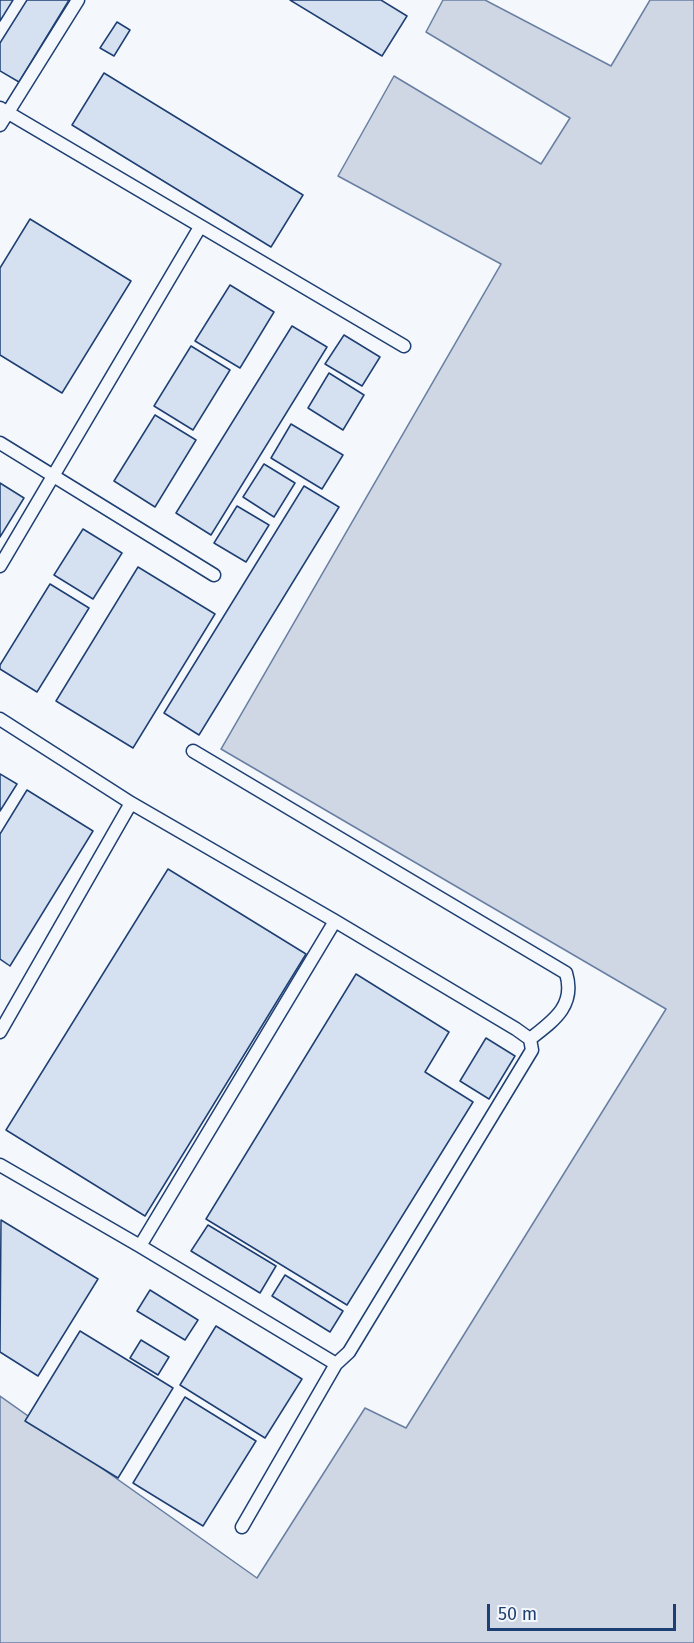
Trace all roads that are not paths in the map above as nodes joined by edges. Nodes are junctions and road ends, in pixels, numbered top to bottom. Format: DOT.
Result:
graph roads {
  1 [pos="78,0"];
  2 [pos="4,110"];
  3 [pos="0,125"];
  4 [pos="200,227"];
  5 [pos="404,346"];
  6 [pos="0,443"];
  7 [pos="53,476"];
  8 [pos="0,566"];
  9 [pos="214,575"];
  10 [pos="0,719"];
  11 [pos="194,752"];
  12 [pos="131,803"];
  13 [pos="335,921"];
  14 [pos="0,1032"];
  15 [pos="530,1039"];
  16 [pos="0,1165"];
  17 [pos="141,1246"];
  18 [pos="336,1364"];
  19 [pos="242,1527"];
  1 -- 2 [label="lane"];
  2 -- 3 [label="lane"];
  2 -- 4 [label="lane"];
  4 -- 5 [label="lane"];
  4 -- 7 [label="lane"];
  6 -- 7 [label="lane"];
  7 -- 8 [label="lane"];
  7 -- 9 [label="lane"];
  10 -- 12 [label="lane"];
  11 -- 15 [label="lane"];
  12 -- 13 [label="lane"];
  12 -- 14 [label="lane"];
  13 -- 15 [label="lane"];
  13 -- 17 [label="lane"];
  15 -- 18 [label="lane"];
  16 -- 17 [label="lane"];
  17 -- 18 [label="lane"];
  18 -- 19 [label="lane"];
}
